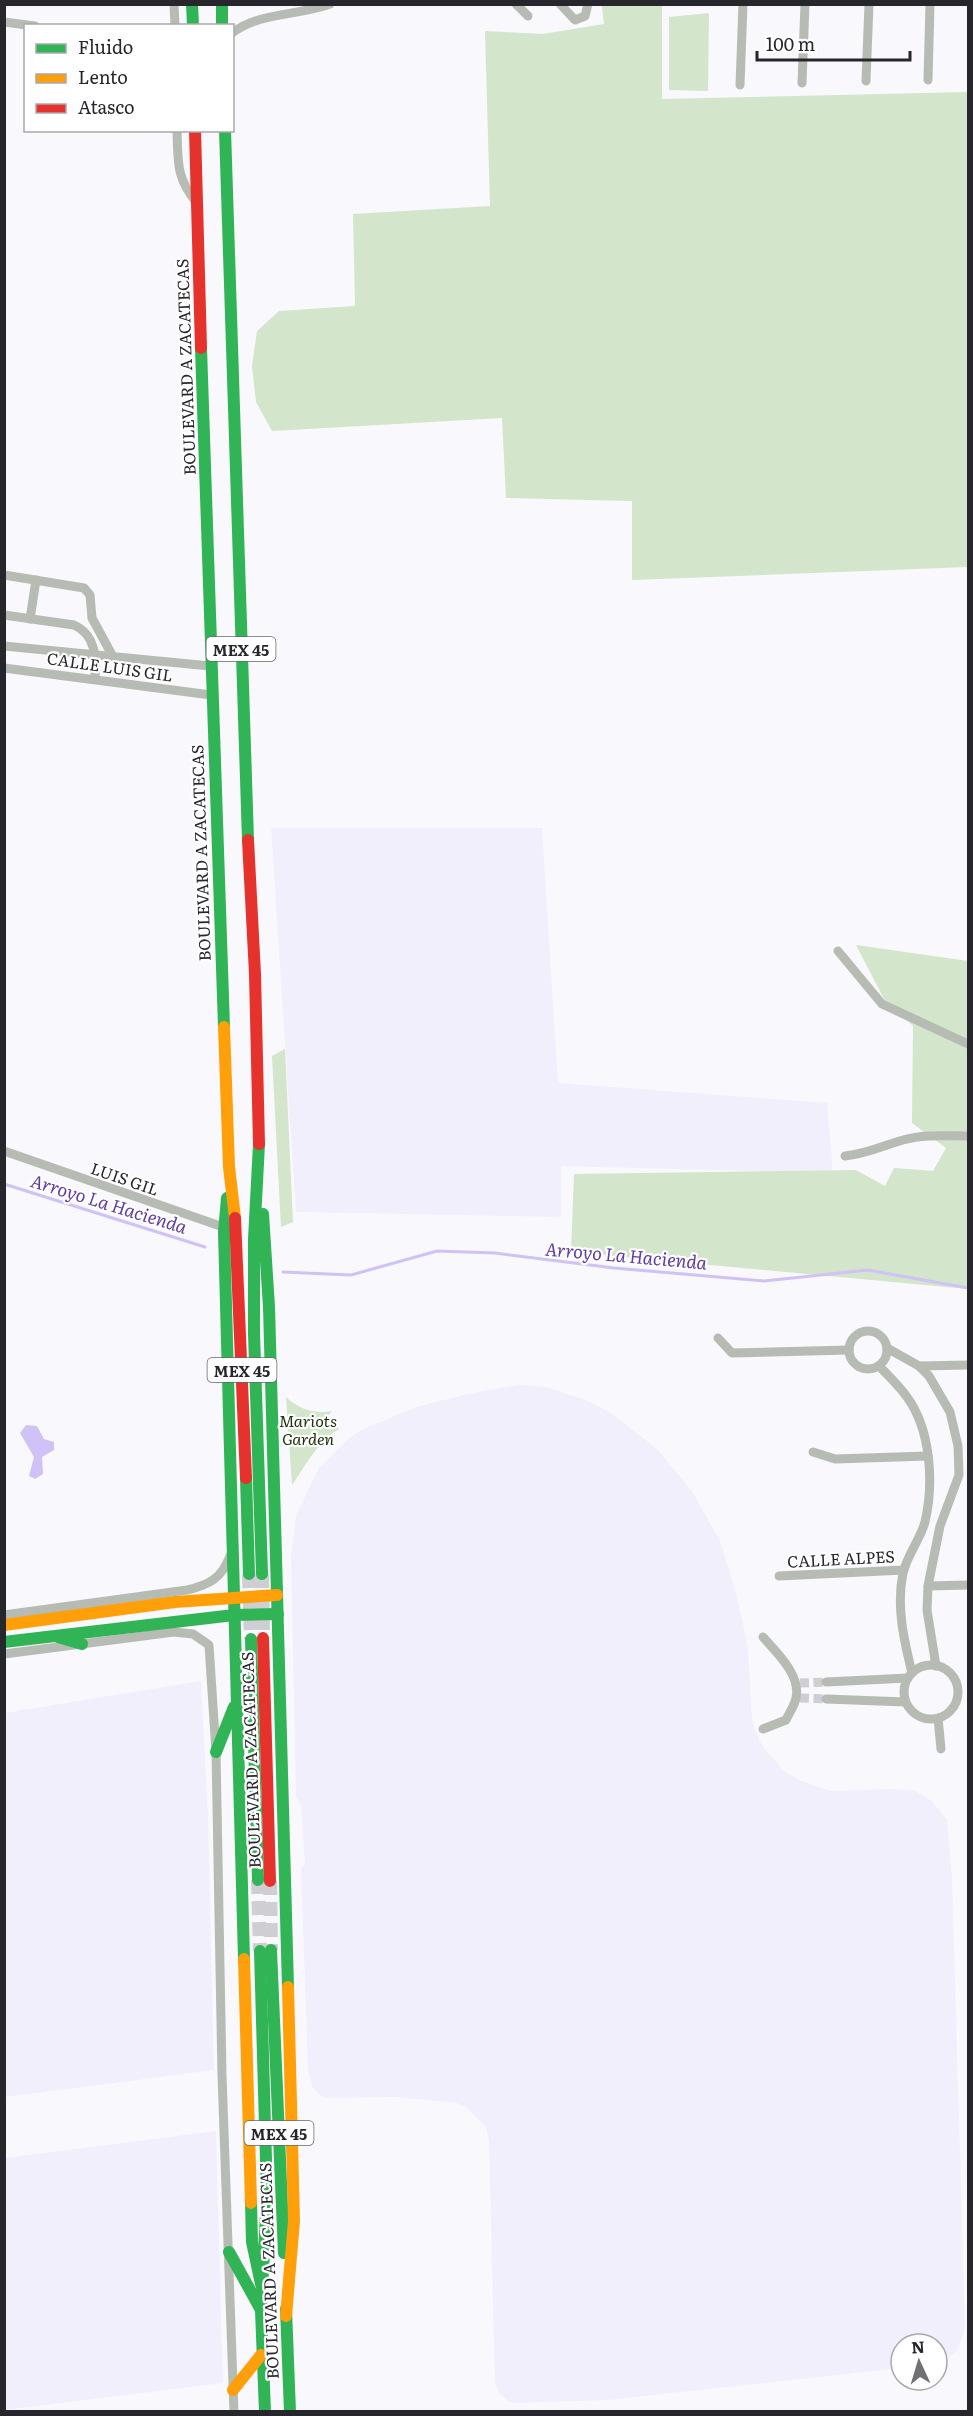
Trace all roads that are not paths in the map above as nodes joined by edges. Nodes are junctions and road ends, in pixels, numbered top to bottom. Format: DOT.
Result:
graph roads {
  1 [pos="192,4"];
  2 [pos="222,4"];
  3 [pos="287,4"];
  4 [pos="330,4"];
  5 [pos="516,4"];
  6 [pos="560,4"];
  7 [pos="588,4"];
  8 [pos="743,4"];
  9 [pos="805,4"];
  10 [pos="869,4"];
  11 [pos="930,4"];
  12 [pos="174,6"];
  13 [pos="289,16"];
  14 [pos="528,16"];
  15 [pos="4,22"];
  16 [pos="167,24"];
  17 [pos="175,24"];
  18 [pos="193,24"];
  19 [pos="222,24"];
  20 [pos="24,25"];
  21 [pos="234,31"];
  22 [pos="928,80"];
  23 [pos="866,81"];
  24 [pos="802,83"];
  25 [pos="740,85"];
  26 [pos="177,132"];
  27 [pos="195,132"];
  28 [pos="225,132"];
  29 [pos="197,204"];
  30 [pos="4,575"];
  31 [pos="36,580"];
  32 [pos="4,615"];
  33 [pos="30,619"];
  34 [pos="4,646"];
  35 [pos="96,654"];
  36 [pos="112,655"];
  37 [pos="210,666"];
  38 [pos="4,668"];
  39 [pos="95,679"];
  40 [pos="211,695"];
  41 [pos="838,951"];
  42 [pos="969,1044"];
  43 [pos="969,1136"];
  44 [pos="4,1151"];
  45 [pos="845,1156"];
  46 [pos="259,1167"];
  47 [pos="231,1229"];
  48 [pos="718,1338"];
  49 [pos="887,1348"];
  50 [pos="849,1350"];
  51 [pos="969,1365"];
  52 [pos="879,1366"];
  53 [pos="919,1366"];
  54 [pos="813,1452"];
  55 [pos="928,1456"];
  56 [pos="964,1475"];
  57 [pos="925,1522"];
  58 [pos="940,1526"];
  59 [pos="234,1549"];
  60 [pos="903,1570"];
  61 [pos="249,1574"];
  62 [pos="262,1574"];
  63 [pos="779,1576"];
  64 [pos="969,1585"];
  65 [pos="928,1586"];
  66 [pos="277,1595"];
  67 [pos="234,1596"];
  68 [pos="137,1597"];
  69 [pos="155,1604"];
  70 [pos="11,1614"];
  71 [pos="278,1614"];
  72 [pos="234,1615"];
  73 [pos="5,1625"];
  74 [pos="51,1636"];
  75 [pos="763,1637"];
  76 [pos="257,1639"];
  77 [pos="4,1642"];
  78 [pos="82,1644"];
  79 [pos="4,1654"];
  80 [pos="936,1666"];
  81 [pos="910,1676"];
  82 [pos="826,1682"];
  83 [pos="957,1697"];
  84 [pos="969,1697"];
  85 [pos="826,1699"];
  86 [pos="236,1702"];
  87 [pos="906,1702"];
  88 [pos="938,1718"];
  89 [pos="763,1729"];
  90 [pos="942,1749"];
  91 [pos="216,1752"];
  92 [pos="264,1880"];
  93 [pos="229,2252"];
  94 [pos="261,2284"];
  95 [pos="261,2310"];
  96 [pos="286,2316"];
  97 [pos="261,2355"];
  98 [pos="233,2390"];
  99 [pos="234,2412"];
  100 [pos="265,2412"];
  101 [pos="290,2412"];
  1 -- 18 [label="main road"];
  2 -- 19 [label="main road"];
  3 -- 13 [label="street"];
  4 -- 13 [label="street"];
  5 -- 14 [label="street"];
  6 -- 7 [label="street"];
  8 -- 25 [label="street"];
  9 -- 24 [label="street"];
  10 -- 23 [label="street"];
  11 -- 22 [label="street"];
  12 -- 16 [label="street"];
  12 -- 17 [label="street"];
  13 -- 21 [label="street"];
  15 -- 20 [label="street"];
  26 -- 29 [label="street"];
  27 -- 29 [label="main road, BOULEVARD A ZACATECAS / MEX 45"];
  28 -- 46 [label="main road, MEX 45"];
  29 -- 37 [label="main road, BOULEVARD A ZACATECAS / MEX 45"];
  30 -- 31 [label="street"];
  31 -- 33 [label="street"];
  31 -- 36 [label="street"];
  32 -- 33 [label="street"];
  33 -- 35 [label="street"];
  34 -- 35 [label="street, CALLE LUIS GIL"];
  35 -- 36 [label="street, CALLE LUIS GIL"];
  35 -- 39 [label="street"];
  36 -- 37 [label="street, CALLE LUIS GIL"];
  37 -- 40 [label="main road, BOULEVARD A ZACATECAS / MEX 45"];
  38 -- 39 [label="street, CALLE LUIS GIL"];
  39 -- 40 [label="street, CALLE LUIS GIL"];
  40 -- 47 [label="main road, BOULEVARD A ZACATECAS / MEX 45"];
  41 -- 42 [label="street"];
  43 -- 45 [label="street"];
  44 -- 47 [label="street, LUIS GIL"];
  46 -- 62 [label="main road, MEX 45"];
  46 -- 66 [label="main road"];
  47 -- 59 [label="main road"];
  47 -- 61 [label="main road, BOULEVARD A ZACATECAS / MEX 45"];
  48 -- 50 [label="street"];
  49 -- 50 [label="street"];
  49 -- 52 [label="street"];
  49 -- 53 [label="street"];
  50 -- 52 [label="street"];
  51 -- 53 [label="street"];
  52 -- 55 [label="street"];
  53 -- 56 [label="street"];
  54 -- 55 [label="street"];
  55 -- 57 [label="street"];
  56 -- 58 [label="street"];
  57 -- 58 [label="street"];
  57 -- 60 [label="street"];
  58 -- 65 [label="street"];
  59 -- 67 [label="main road"];
  59 -- 68 [label="street"];
  60 -- 63 [label="street, CALLE ALPES"];
  60 -- 81 [label="street"];
  64 -- 65 [label="street"];
  65 -- 80 [label="street"];
  66 -- 67 [label="main road"];
  66 -- 71 [label="main road"];
  67 -- 69 [label="main road"];
  67 -- 72 [label="main road"];
  68 -- 69 [label="main road"];
  68 -- 70 [label="street"];
  69 -- 73 [label="main road"];
  70 -- 73 [label="main road"];
  71 -- 72 [label="main road"];
  71 -- 96 [label="main road"];
  72 -- 74 [label="main road"];
  72 -- 86 [label="main road"];
  74 -- 77 [label="main road"];
  74 -- 78 [label="main road"];
  75 -- 89 [label="street"];
  76 -- 92 [label="main road, BOULEVARD A ZACATECAS"];
  78 -- 79 [label="street"];
  78 -- 91 [label="street"];
  80 -- 81 [label="street"];
  80 -- 83 [label="street"];
  81 -- 82 [label="street"];
  81 -- 87 [label="street"];
  83 -- 84 [label="street"];
  83 -- 88 [label="street"];
  85 -- 87 [label="street"];
  86 -- 91 [label="main road"];
  86 -- 94 [label="main road"];
  87 -- 88 [label="street"];
  88 -- 90 [label="street"];
  91 -- 93 [label="street"];
  93 -- 95 [label="main road"];
  93 -- 98 [label="street"];
  94 -- 95 [label="main road, BOULEVARD A ZACATECAS / MEX 45"];
  94 -- 96 [label="main road, BOULEVARD A ZACATECAS / MEX 45"];
  95 -- 97 [label="main road, BOULEVARD A ZACATECAS / MEX 45"];
  96 -- 101 [label="main road, BOULEVARD A ZACATECAS / MEX 45"];
  97 -- 98 [label="main road"];
  97 -- 100 [label="main road, BOULEVARD A ZACATECAS / MEX 45"];
  98 -- 99 [label="street"];
}
